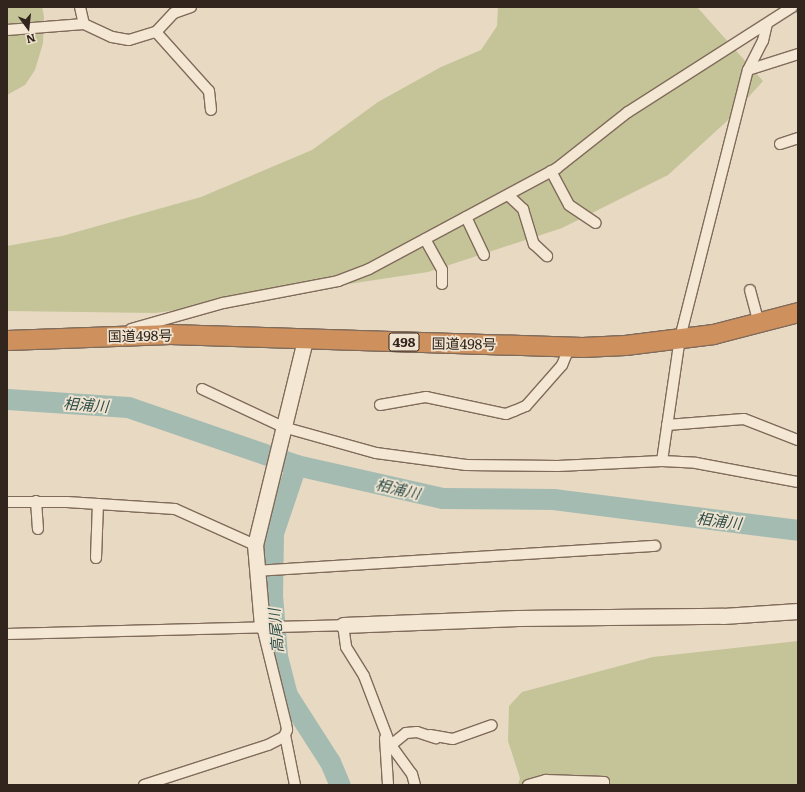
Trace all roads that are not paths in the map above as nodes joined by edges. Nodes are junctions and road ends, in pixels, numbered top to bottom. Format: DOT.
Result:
graph roads {
  1 [pos="80,7"];
  2 [pos="191,7"];
  3 [pos="790,8"];
  4 [pos="84,24"];
  5 [pos="767,24"];
  6 [pos="7,30"];
  7 [pos="156,32"];
  8 [pos="798,54"];
  9 [pos="748,70"];
  10 [pos="212,110"];
  11 [pos="798,138"];
  12 [pos="780,144"];
  13 [pos="551,171"];
  14 [pos="508,195"];
  15 [pos="466,217"];
  16 [pos="596,223"];
  17 [pos="425,240"];
  18 [pos="484,255"];
  19 [pos="547,256"];
  20 [pos="442,284"];
  21 [pos="750,290"];
  22 [pos="798,312"];
  23 [pos="759,324"];
  24 [pos="111,335"];
  25 [pos="680,338"];
  26 [pos="7,340"];
  27 [pos="305,340"];
  28 [pos="570,346"];
  29 [pos="202,389"];
  30 [pos="380,405"];
  31 [pos="667,425"];
  32 [pos="282,431"];
  33 [pos="798,440"];
  34 [pos="662,461"];
  35 [pos="798,482"];
  36 [pos="36,501"];
  37 [pos="7,502"];
  38 [pos="98,504"];
  39 [pos="38,529"];
  40 [pos="255,545"];
  41 [pos="655,546"];
  42 [pos="96,558"];
  43 [pos="260,570"];
  44 [pos="798,611"];
  45 [pos="343,625"];
  46 [pos="267,626"];
  47 [pos="7,634"];
  48 [pos="492,725"];
  49 [pos="384,730"];
  50 [pos="285,735"];
  51 [pos="430,735"];
  52 [pos="449,744"];
  53 [pos="392,745"];
  54 [pos="144,785"];
  55 [pos="295,785"];
  56 [pos="388,785"];
  57 [pos="415,785"];
  58 [pos="528,785"];
  59 [pos="604,785"];
  1 -- 4 [label="street"];
  2 -- 7 [label="street"];
  3 -- 5 [label="street"];
  4 -- 6 [label="street"];
  4 -- 7 [label="street"];
  5 -- 9 [label="street"];
  5 -- 13 [label="street"];
  7 -- 10 [label="street"];
  8 -- 9 [label="street"];
  9 -- 25 [label="street"];
  11 -- 12 [label="street"];
  13 -- 14 [label="street"];
  13 -- 16 [label="street"];
  14 -- 15 [label="street"];
  14 -- 19 [label="street"];
  15 -- 17 [label="street"];
  15 -- 18 [label="street"];
  17 -- 20 [label="street"];
  17 -- 24 [label="street"];
  21 -- 23 [label="street"];
  22 -- 23 [label="highway, 国道498号 / 498"];
  23 -- 25 [label="highway, 国道498号 / 498"];
  24 -- 26 [label="highway, 国道498号 / 498"];
  24 -- 27 [label="highway, 国道498号 / 498"];
  25 -- 28 [label="highway, 国道498号 / 498"];
  25 -- 31 [label="street"];
  27 -- 28 [label="highway, 国道498号 / 498"];
  27 -- 32 [label="street"];
  28 -- 30 [label="street"];
  29 -- 32 [label="street"];
  31 -- 33 [label="street"];
  31 -- 34 [label="street"];
  32 -- 34 [label="street"];
  32 -- 40 [label="street"];
  34 -- 35 [label="street"];
  36 -- 37 [label="street"];
  36 -- 38 [label="street"];
  36 -- 39 [label="street"];
  38 -- 40 [label="street"];
  38 -- 42 [label="street"];
  40 -- 43 [label="street"];
  41 -- 43 [label="street"];
  43 -- 46 [label="street"];
  44 -- 45 [label="street"];
  45 -- 46 [label="street"];
  45 -- 49 [label="street"];
  46 -- 47 [label="street"];
  46 -- 50 [label="street"];
  48 -- 51 [label="street"];
  49 -- 53 [label="street"];
  49 -- 56 [label="street"];
  50 -- 54 [label="street"];
  50 -- 55 [label="street"];
  51 -- 52 [label="street"];
  51 -- 53 [label="street"];
  53 -- 57 [label="street"];
  58 -- 59 [label="street"];
}
